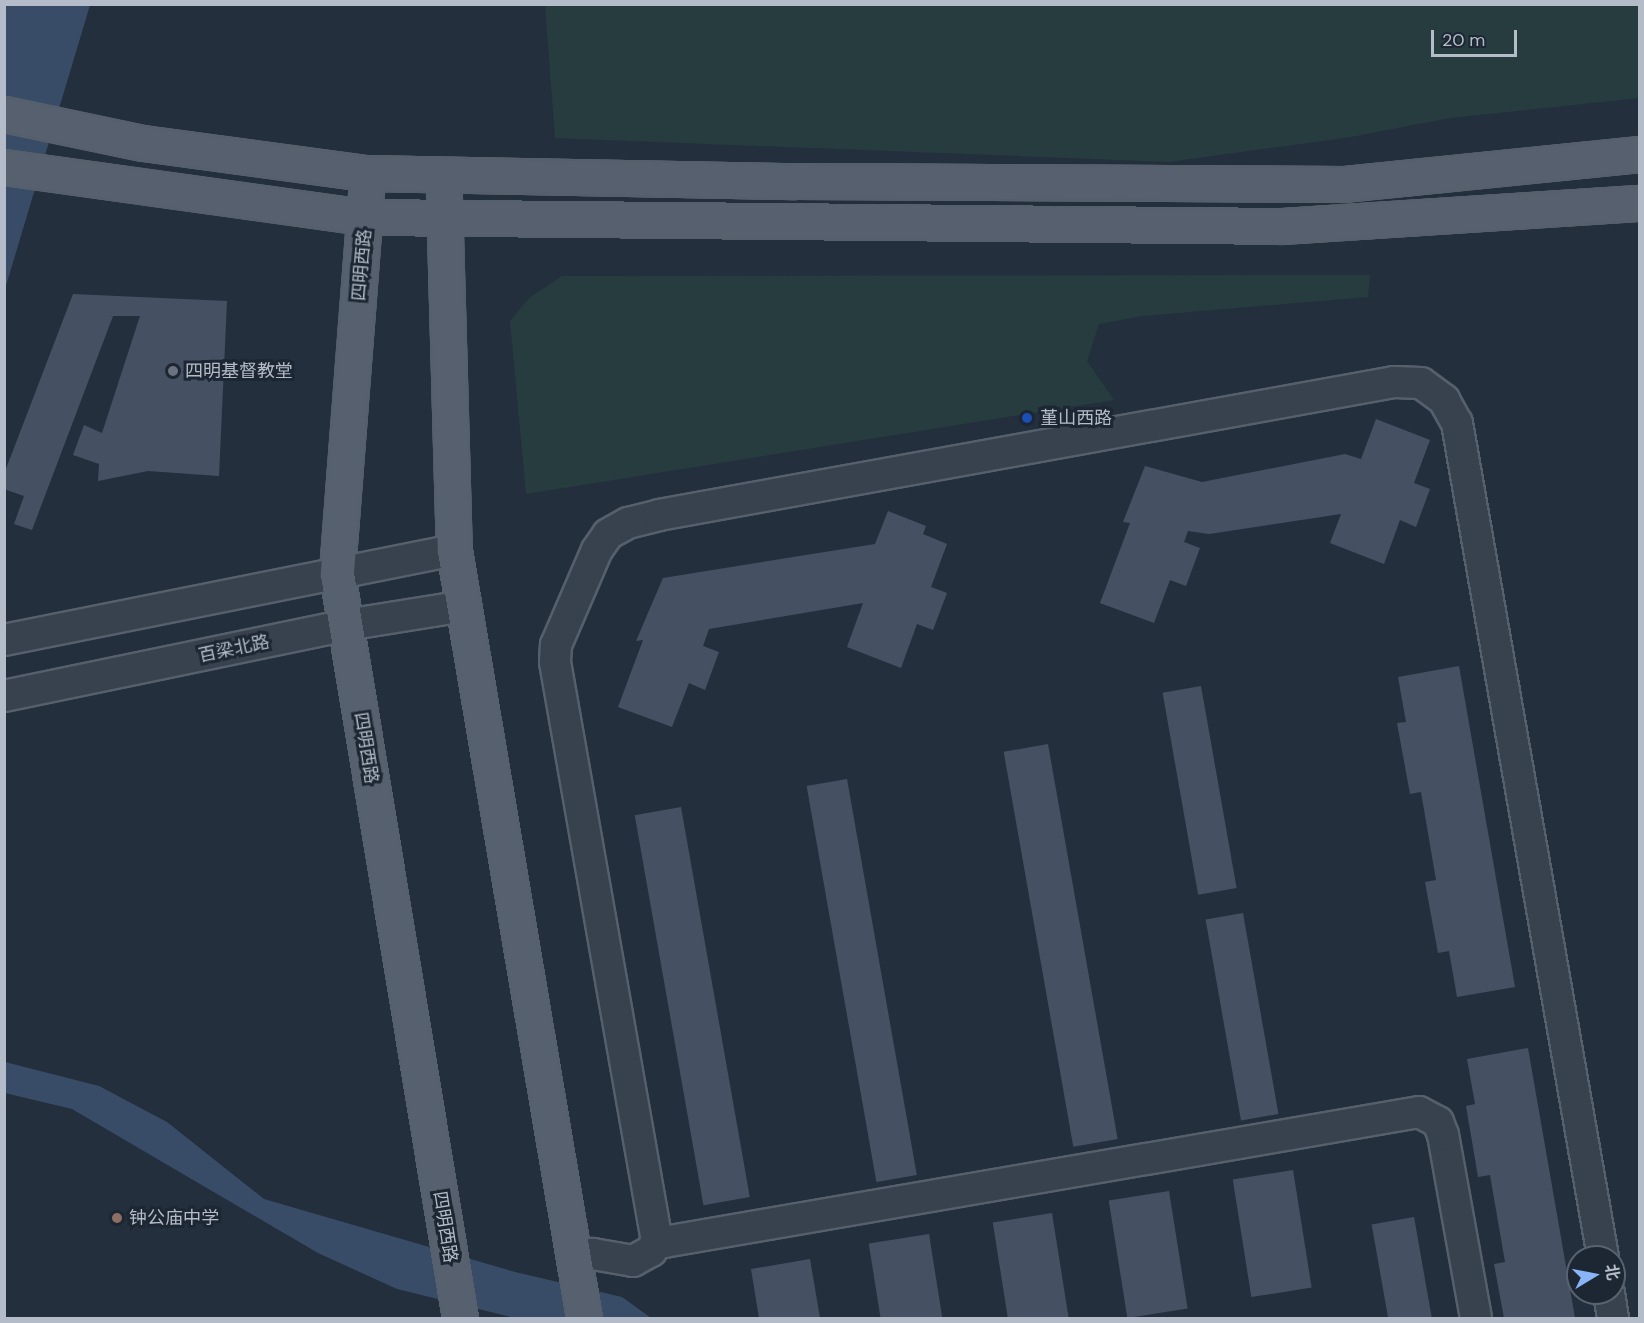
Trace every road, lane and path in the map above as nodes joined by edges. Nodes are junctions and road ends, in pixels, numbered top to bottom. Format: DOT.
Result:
graph roads {
  1 [pos="4,114"];
  2 [pos="1640,154"];
  3 [pos="4,166"];
  4 [pos="366,173"];
  5 [pos="445,174"];
  6 [pos="1640,203"];
  7 [pos="365,217"];
  8 [pos="444,219"];
  9 [pos="454,550"];
  10 [pos="337,574"];
  11 [pos="464,606"];
  12 [pos="346,625"];
  13 [pos="4,640"];
  14 [pos="4,696"];
  15 [pos="659,1238"];
  16 [pos="1601,1245"];
  17 [pos="575,1267"];
  18 [pos="460,1318"];
  19 [pos="584,1318"];
  20 [pos="1476,1318"];
  1 -- 4 [label="main road"];
  2 -- 5 [label="main road"];
  3 -- 7 [label="main road"];
  4 -- 5 [label="main road"];
  4 -- 7 [label="main road, 四明西路"];
  5 -- 8 [label="main road"];
  6 -- 8 [label="main road"];
  7 -- 8 [label="main road"];
  7 -- 10 [label="main road, 四明西路"];
  8 -- 9 [label="main road"];
  9 -- 10 [label="street"];
  9 -- 11 [label="main road"];
  10 -- 12 [label="main road, 四明西路"];
  10 -- 13 [label="street"];
  11 -- 12 [label="street, 百梁北路"];
  11 -- 17 [label="main road"];
  12 -- 14 [label="street, 百梁北路"];
  12 -- 18 [label="main road, 四明西路"];
  15 -- 16 [label="street"];
  15 -- 17 [label="street"];
  15 -- 20 [label="street"];
  17 -- 19 [label="main road"];
}
